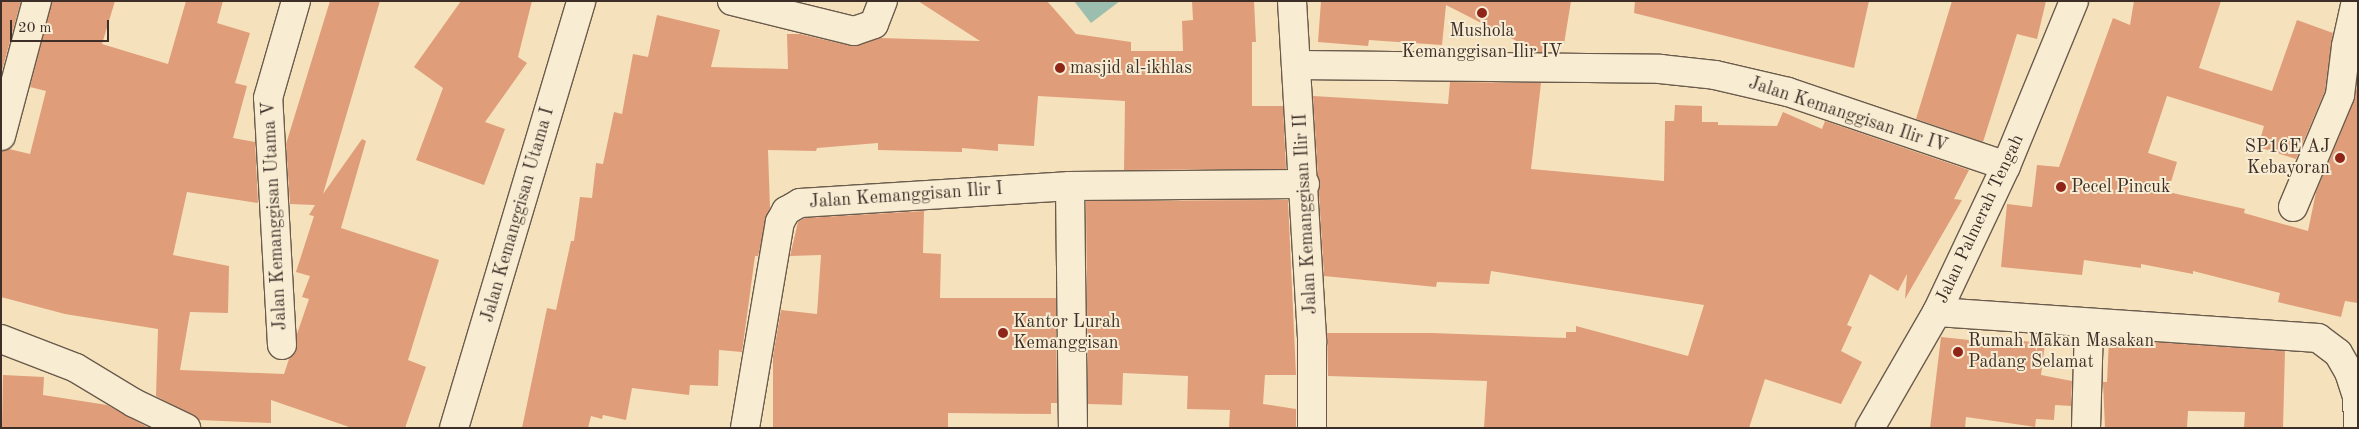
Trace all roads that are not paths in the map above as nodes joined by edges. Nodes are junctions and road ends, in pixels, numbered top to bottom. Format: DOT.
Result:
graph roads {
  1 [pos="37,1"];
  2 [pos="296,1"];
  3 [pos="581,1"];
  4 [pos="732,1"];
  5 [pos="883,1"];
  6 [pos="1292,1"];
  7 [pos="2074,1"];
  8 [pos="2356,1"];
  9 [pos="1297,65"];
  10 [pos="1,136"];
  11 [pos="2006,166"];
  12 [pos="1305,184"];
  13 [pos="1070,186"];
  14 [pos="2293,207"];
  15 [pos="1937,312"];
  16 [pos="2089,324"];
  17 [pos="1,339"];
  18 [pos="282,345"];
  19 [pos="186,428"];
  20 [pos="454,428"];
  21 [pos="746,428"];
  22 [pos="1073,428"];
  23 [pos="1312,428"];
  24 [pos="1870,428"];
  25 [pos="2086,428"];
  26 [pos="2358,428"];
  1 -- 10 [label="street"];
  2 -- 18 [label="street, Jalan Kemanggisan Utama V"];
  3 -- 20 [label="street, Jalan Kemanggisan Utama I"];
  4 -- 5 [label="street"];
  6 -- 9 [label="street, Jalan Kemanggisan Ilir II"];
  7 -- 11 [label="street, Jalan Palmerah Tengah"];
  8 -- 14 [label="street"];
  9 -- 11 [label="street, Jalan Kemanggisan Ilir IV"];
  9 -- 12 [label="street, Jalan Kemanggisan Ilir II"];
  11 -- 15 [label="street, Jalan Palmerah Tengah"];
  12 -- 13 [label="street"];
  12 -- 23 [label="street, Jalan Kemanggisan Ilir II"];
  13 -- 21 [label="street, Jalan Kemanggisan Ilir I"];
  13 -- 22 [label="street"];
  15 -- 16 [label="street"];
  15 -- 24 [label="street, Jalan Palmerah Tengah"];
  16 -- 25 [label="street"];
  16 -- 26 [label="street"];
  17 -- 19 [label="street"];
}
